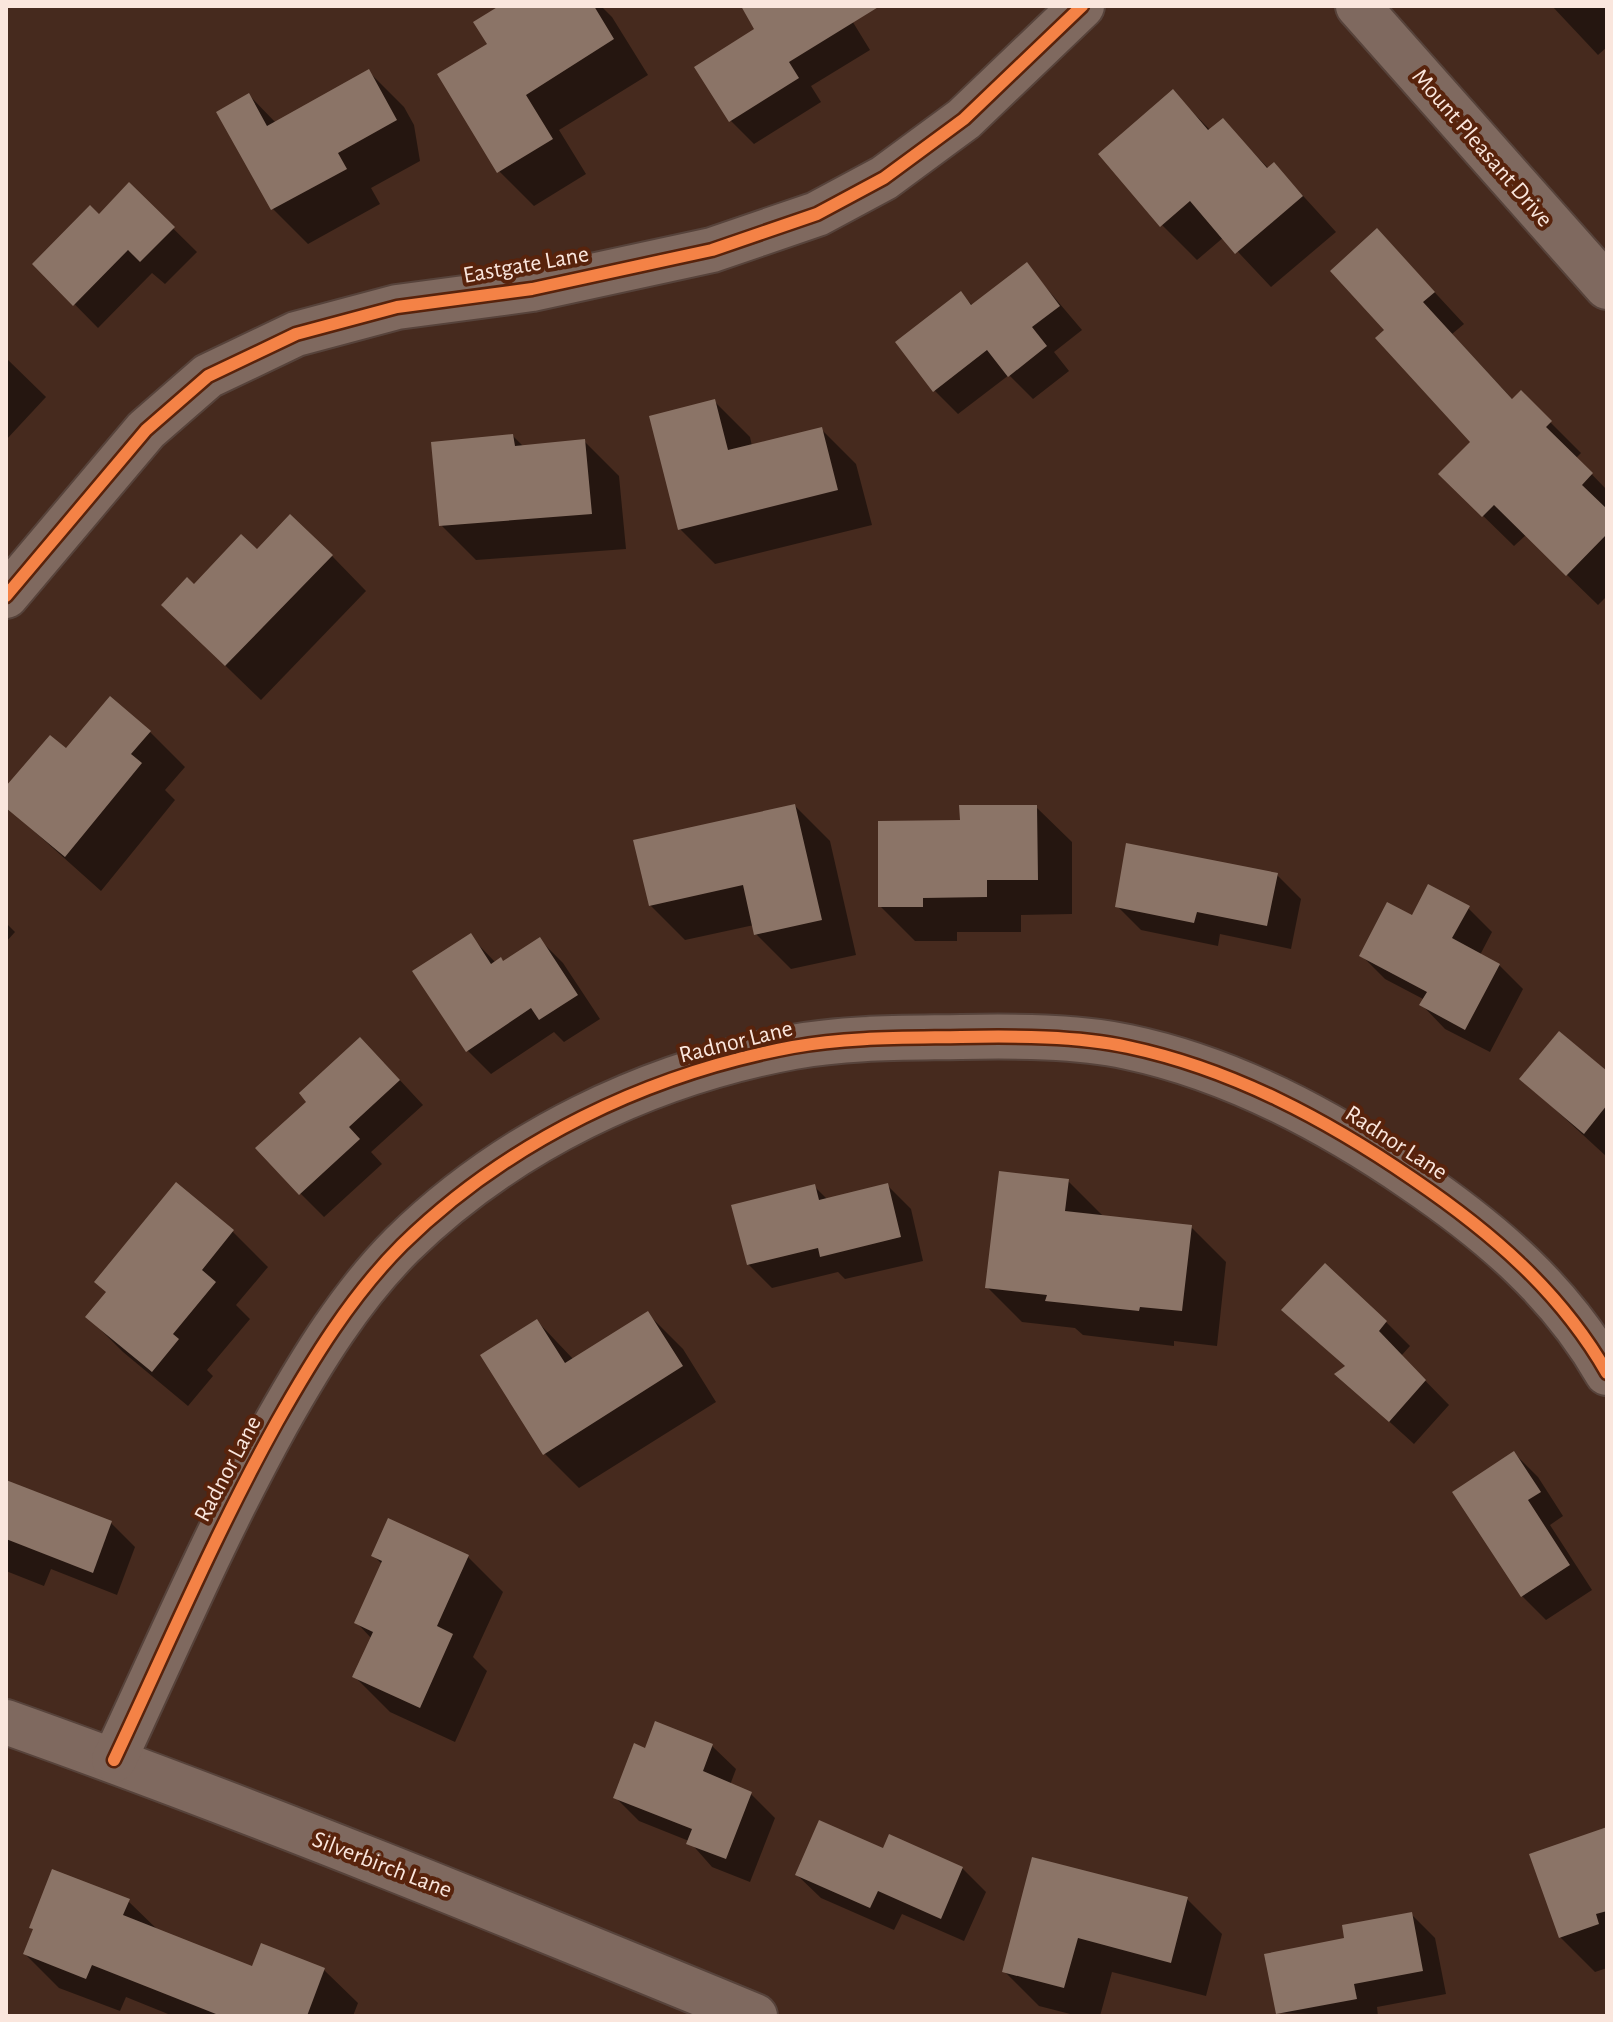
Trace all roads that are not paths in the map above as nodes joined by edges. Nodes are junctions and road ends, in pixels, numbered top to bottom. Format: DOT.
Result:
graph roads {
  1 [pos="1082,6"];
  2 [pos="1358,6"];
  3 [pos="1607,287"];
  4 [pos="6,596"];
  5 [pos="1607,1373"];
  6 [pos="6,1722"];
  7 [pos="114,1760"];
  8 [pos="755,2016"];
  1 -- 4 [label="street, Eastgate Lane"];
  2 -- 3 [label="street, Mount Pleasant Drive"];
  5 -- 7 [label="street, Radnor Lane"];
  6 -- 7 [label="street, Silverbirch Lane"];
  7 -- 8 [label="street, Silverbirch Lane"];
}
